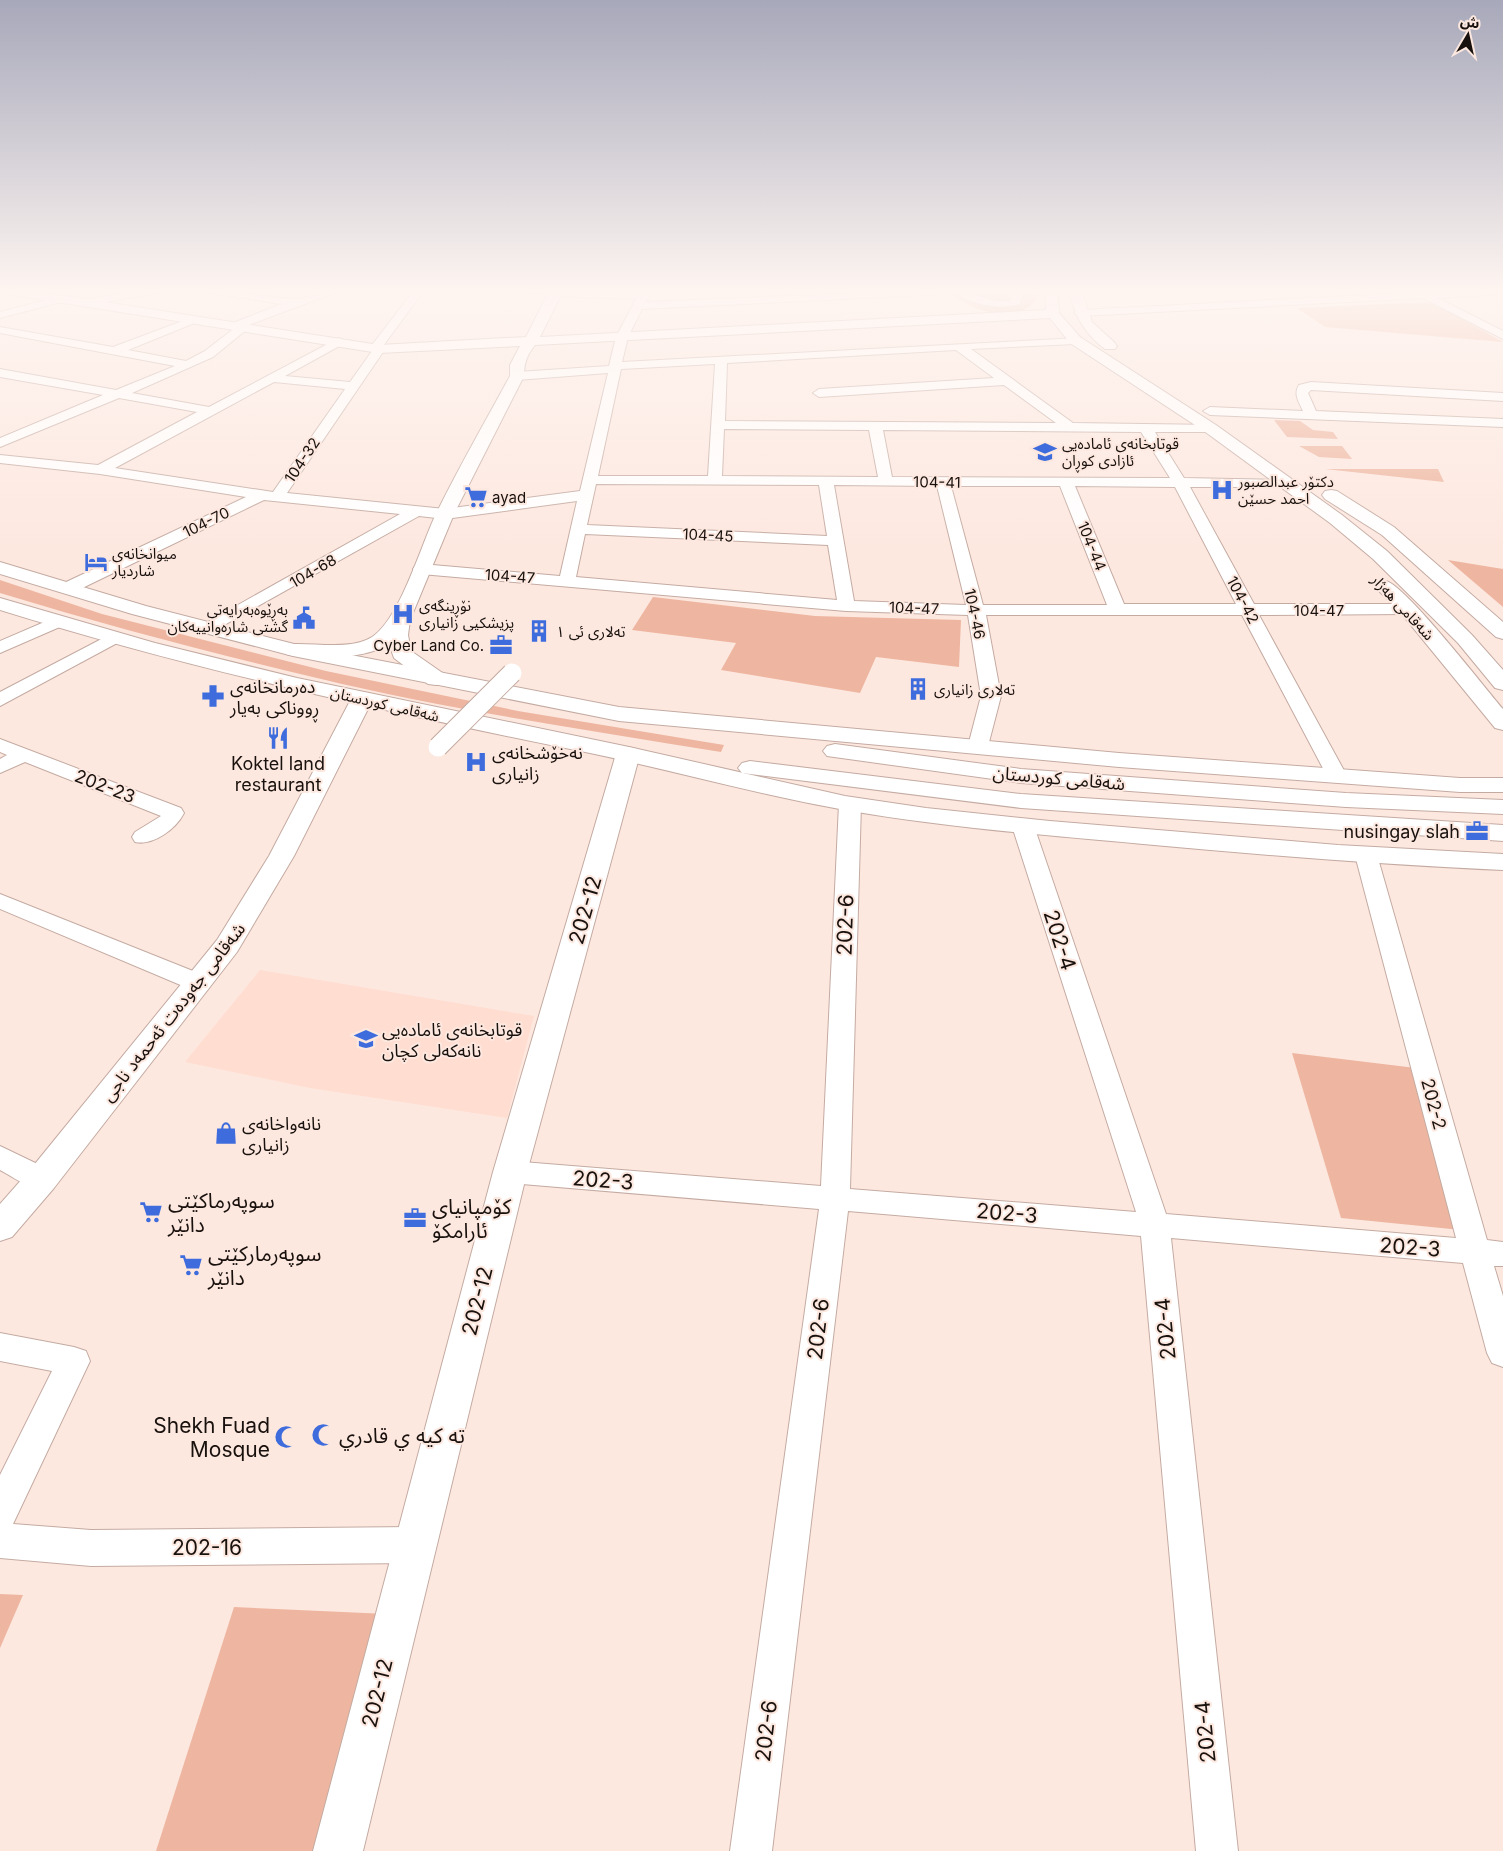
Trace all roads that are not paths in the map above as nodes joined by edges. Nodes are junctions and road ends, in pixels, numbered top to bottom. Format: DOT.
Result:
graph roads {
  1 [pos="13,375"];
  2 [pos="162,375"];
  3 [pos="276,375"];
  4 [pos="360,375"];
  5 [pos="524,375"];
  6 [pos="613,375"];
  7 [pos="719,375"];
  8 [pos="998,375"];
  9 [pos="1133,375"];
  10 [pos="1153,375"];
  11 [pos="517,376"];
  12 [pos="271,378"];
  13 [pos="1006,381"];
  14 [pos="353,386"];
  15 [pos="116,395"];
  16 [pos="1503,397"];
  17 [pos="211,411"];
  18 [pos="1311,415"];
  19 [pos="1210,420"];
  20 [pos="1503,423"];
  21 [pos="716,425"];
  22 [pos="825,425"];
  23 [pos="875,426"];
  24 [pos="1070,427"];
  25 [pos="1145,427"];
  26 [pos="1247,434"];
  27 [pos="0,443"];
  28 [pos="0,459"];
  29 [pos="100,470"];
  30 [pos="715,480"];
  31 [pos="826,481"];
  32 [pos="886,482"];
  33 [pos="943,482"];
  34 [pos="1066,483"];
  35 [pos="1180,483"];
  36 [pos="1284,483"];
  37 [pos="588,488"];
  38 [pos="1300,495"];
  39 [pos="270,496"];
  40 [pos="416,512"];
  41 [pos="445,514"];
  42 [pos="579,529"];
  43 [pos="837,541"];
  44 [pos="0,562"];
  45 [pos="0,568"];
  46 [pos="421,569"];
  47 [pos="34,577"];
  48 [pos="567,580"];
  49 [pos="68,588"];
  50 [pos="0,604"];
  51 [pos="846,606"];
  52 [pos="1408,609"];
  53 [pos="976,610"];
  54 [pos="1117,610"];
  55 [pos="1248,610"];
  56 [pos="400,620"];
  57 [pos="56,622"];
  58 [pos="1495,622"];
  59 [pos="210,628"];
  60 [pos="1503,633"];
  61 [pos="113,638"];
  62 [pos="0,648"];
  63 [pos="293,650"];
  64 [pos="1503,658"];
  65 [pos="512,672"];
  66 [pos="436,679"];
  67 [pos="1503,683"];
  68 [pos="362,699"];
  69 [pos="0,700"];
  70 [pos="620,714"];
  71 [pos="1503,723"];
  72 [pos="0,745"];
  73 [pos="978,746"];
  74 [pos="438,747"];
  75 [pos="24,754"];
  76 [pos="628,754"];
  77 [pos="0,767"];
  78 [pos="1503,774"];
  79 [pos="1337,776"];
  80 [pos="1460,785"];
  81 [pos="1503,785"];
  82 [pos="850,804"];
  83 [pos="1503,807"];
  84 [pos="1022,814"];
  85 [pos="1503,833"];
  86 [pos="143,837"];
  87 [pos="1366,855"];
  88 [pos="1425,860"];
  89 [pos="1503,862"];
  90 [pos="1503,871"];
  91 [pos="0,901"];
  92 [pos="199,983"];
  93 [pos="0,1157"];
  94 [pos="510,1172"];
  95 [pos="42,1179"];
  96 [pos="835,1198"];
  97 [pos="1155,1226"];
  98 [pos="0,1228"];
  99 [pos="1489,1253"];
  100 [pos="0,1347"];
  101 [pos="1503,1353"];
  102 [pos="0,1512"];
  103 [pos="0,1540"];
  104 [pos="414,1545"];
  105 [pos="338,1851"];
  106 [pos="750,1851"];
  107 [pos="1217,1851"];
  1 -- 15 [label="street"];
  2 -- 15 [label="street"];
  3 -- 12 [label="street"];
  4 -- 14 [label="street, 104-32"];
  5 -- 11 [label="street"];
  6 -- 37 [label="street"];
  7 -- 21 [label="street"];
  8 -- 13 [label="street"];
  9 -- 19 [label="main road, شەقامی هەژار"];
  10 -- 19 [label="main road, شەقامی هەژار"];
  11 -- 41 [label="main road"];
  12 -- 14 [label="street"];
  12 -- 17 [label="street"];
  13 -- 22 [label="street"];
  13 -- 24 [label="street"];
  14 -- 39 [label="street, 104-32"];
  15 -- 17 [label="street"];
  15 -- 27 [label="street"];
  16 -- 18 [label="street"];
  17 -- 29 [label="street"];
  18 -- 19 [label="street"];
  18 -- 20 [label="street"];
  19 -- 25 [label="street"];
  19 -- 26 [label="main road, شەقامی هەژار"];
  19 -- 36 [label="main road, شەقامی هەژار"];
  21 -- 22 [label="street"];
  21 -- 30 [label="street"];
  22 -- 23 [label="street"];
  23 -- 24 [label="street"];
  23 -- 32 [label="street"];
  24 -- 25 [label="street"];
  25 -- 35 [label="street, 104-42"];
  28 -- 29 [label="street, 104-41"];
  29 -- 39 [label="street, 104-41"];
  30 -- 31 [label="street, 104-41"];
  30 -- 37 [label="street, 104-41"];
  31 -- 32 [label="street, 104-41"];
  31 -- 43 [label="street"];
  32 -- 33 [label="street, 104-41"];
  33 -- 34 [label="street, 104-41"];
  33 -- 53 [label="street, 104-46"];
  34 -- 35 [label="street, 104-41"];
  34 -- 54 [label="street, 104-44"];
  35 -- 36 [label="street, 104-41"];
  35 -- 55 [label="street, 104-42"];
  36 -- 38 [label="main road, شەقامی هەژار"];
  37 -- 41 [label="street, 104-41"];
  37 -- 42 [label="street"];
  38 -- 52 [label="main road, شەقامی هەژار"];
  38 -- 67 [label="main road, شەقامی هەژار"];
  39 -- 40 [label="street, 104-41"];
  39 -- 49 [label="street, 104-70"];
  40 -- 41 [label="street, 104-41"];
  40 -- 59 [label="street, 104-68"];
  41 -- 46 [label="main road"];
  42 -- 43 [label="street, 104-45"];
  42 -- 48 [label="street"];
  43 -- 51 [label="street"];
  44 -- 47 [label="main road, شەقامی کوردستان"];
  45 -- 47 [label="main road, شەقامی کوردستان"];
  46 -- 48 [label="street, 104-47"];
  46 -- 56 [label="main road"];
  47 -- 49 [label="main road, شەقامی کوردستان"];
  48 -- 51 [label="street, 104-47"];
  49 -- 59 [label="main road, شەقامی کوردستان"];
  50 -- 57 [label="main road, شەقامی کوردستان"];
  51 -- 53 [label="street, 104-47"];
  52 -- 55 [label="street, 104-47"];
  52 -- 71 [label="main road, شەقامی هەژار"];
  53 -- 54 [label="street, 104-47"];
  53 -- 73 [label="street, 104-46"];
  54 -- 55 [label="street, 104-47"];
  55 -- 79 [label="street, 104-42"];
  56 -- 63 [label="main road"];
  56 -- 66 [label="main road"];
  57 -- 61 [label="main road, شەقامی کوردستان"];
  57 -- 62 [label="street"];
  58 -- 60 [label="main road, شەقامی هەژار"];
  58 -- 64 [label="main road, شەقامی هەژار"];
  59 -- 63 [label="main road, شەقامی کوردستان"];
  61 -- 68 [label="main road, شەقامی کوردستان"];
  61 -- 69 [label="street"];
  63 -- 66 [label="main road, شەقامی کوردستان"];
  65 -- 74 [label="street, bridge"];
  66 -- 70 [label="main road, شەقامی کوردستان"];
  68 -- 76 [label="main road, شەقامی کوردستان"];
  68 -- 92 [label="main road, شەقامی جەودەت ئەحمەد ناجی"];
  70 -- 73 [label="main road, شەقامی کوردستان"];
  70 -- 83 [label="main road, شەقامی کوردستان"];
  72 -- 75 [label="street, 202-23"];
  73 -- 79 [label="main road, شەقامی کوردستان"];
  75 -- 77 [label="street"];
  75 -- 86 [label="street, 202-23"];
  76 -- 82 [label="main road, شەقامی کوردستان"];
  76 -- 84 [label="main road, شەقامی کوردستان"];
  76 -- 94 [label="main road, 202-12"];
  78 -- 80 [label="main road"];
  79 -- 80 [label="main road, شەقامی کوردستان"];
  80 -- 81 [label="main road, شەقامی کوردستان"];
  82 -- 84 [label="main road, شەقامی کوردستان"];
  82 -- 96 [label="street, 202-6"];
  84 -- 85 [label="main road, شەقامی کوردستان"];
  84 -- 87 [label="main road, شەقامی کوردستان"];
  84 -- 97 [label="street, 202-4"];
  87 -- 88 [label="main road, شەقامی کوردستان"];
  87 -- 99 [label="street, 202-2"];
  88 -- 89 [label="main road, شەقامی کوردستان"];
  88 -- 90 [label="main road"];
  91 -- 92 [label="street"];
  92 -- 95 [label="main road, شەقامی جەودەت ئەحمەد ناجی"];
  93 -- 95 [label="street"];
  94 -- 96 [label="street, 202-3"];
  94 -- 104 [label="main road, 202-12"];
  95 -- 98 [label="main road, شەقامی جەودەت ئەحمەد ناجی"];
  96 -- 97 [label="street, 202-3"];
  96 -- 106 [label="street, 202-6"];
  97 -- 99 [label="street, 202-3"];
  97 -- 107 [label="street, 202-4"];
  99 -- 101 [label="street, 202-2"];
  100 -- 102 [label="street"];
  103 -- 104 [label="street, 202-16"];
  104 -- 105 [label="main road, 202-12"];
}
